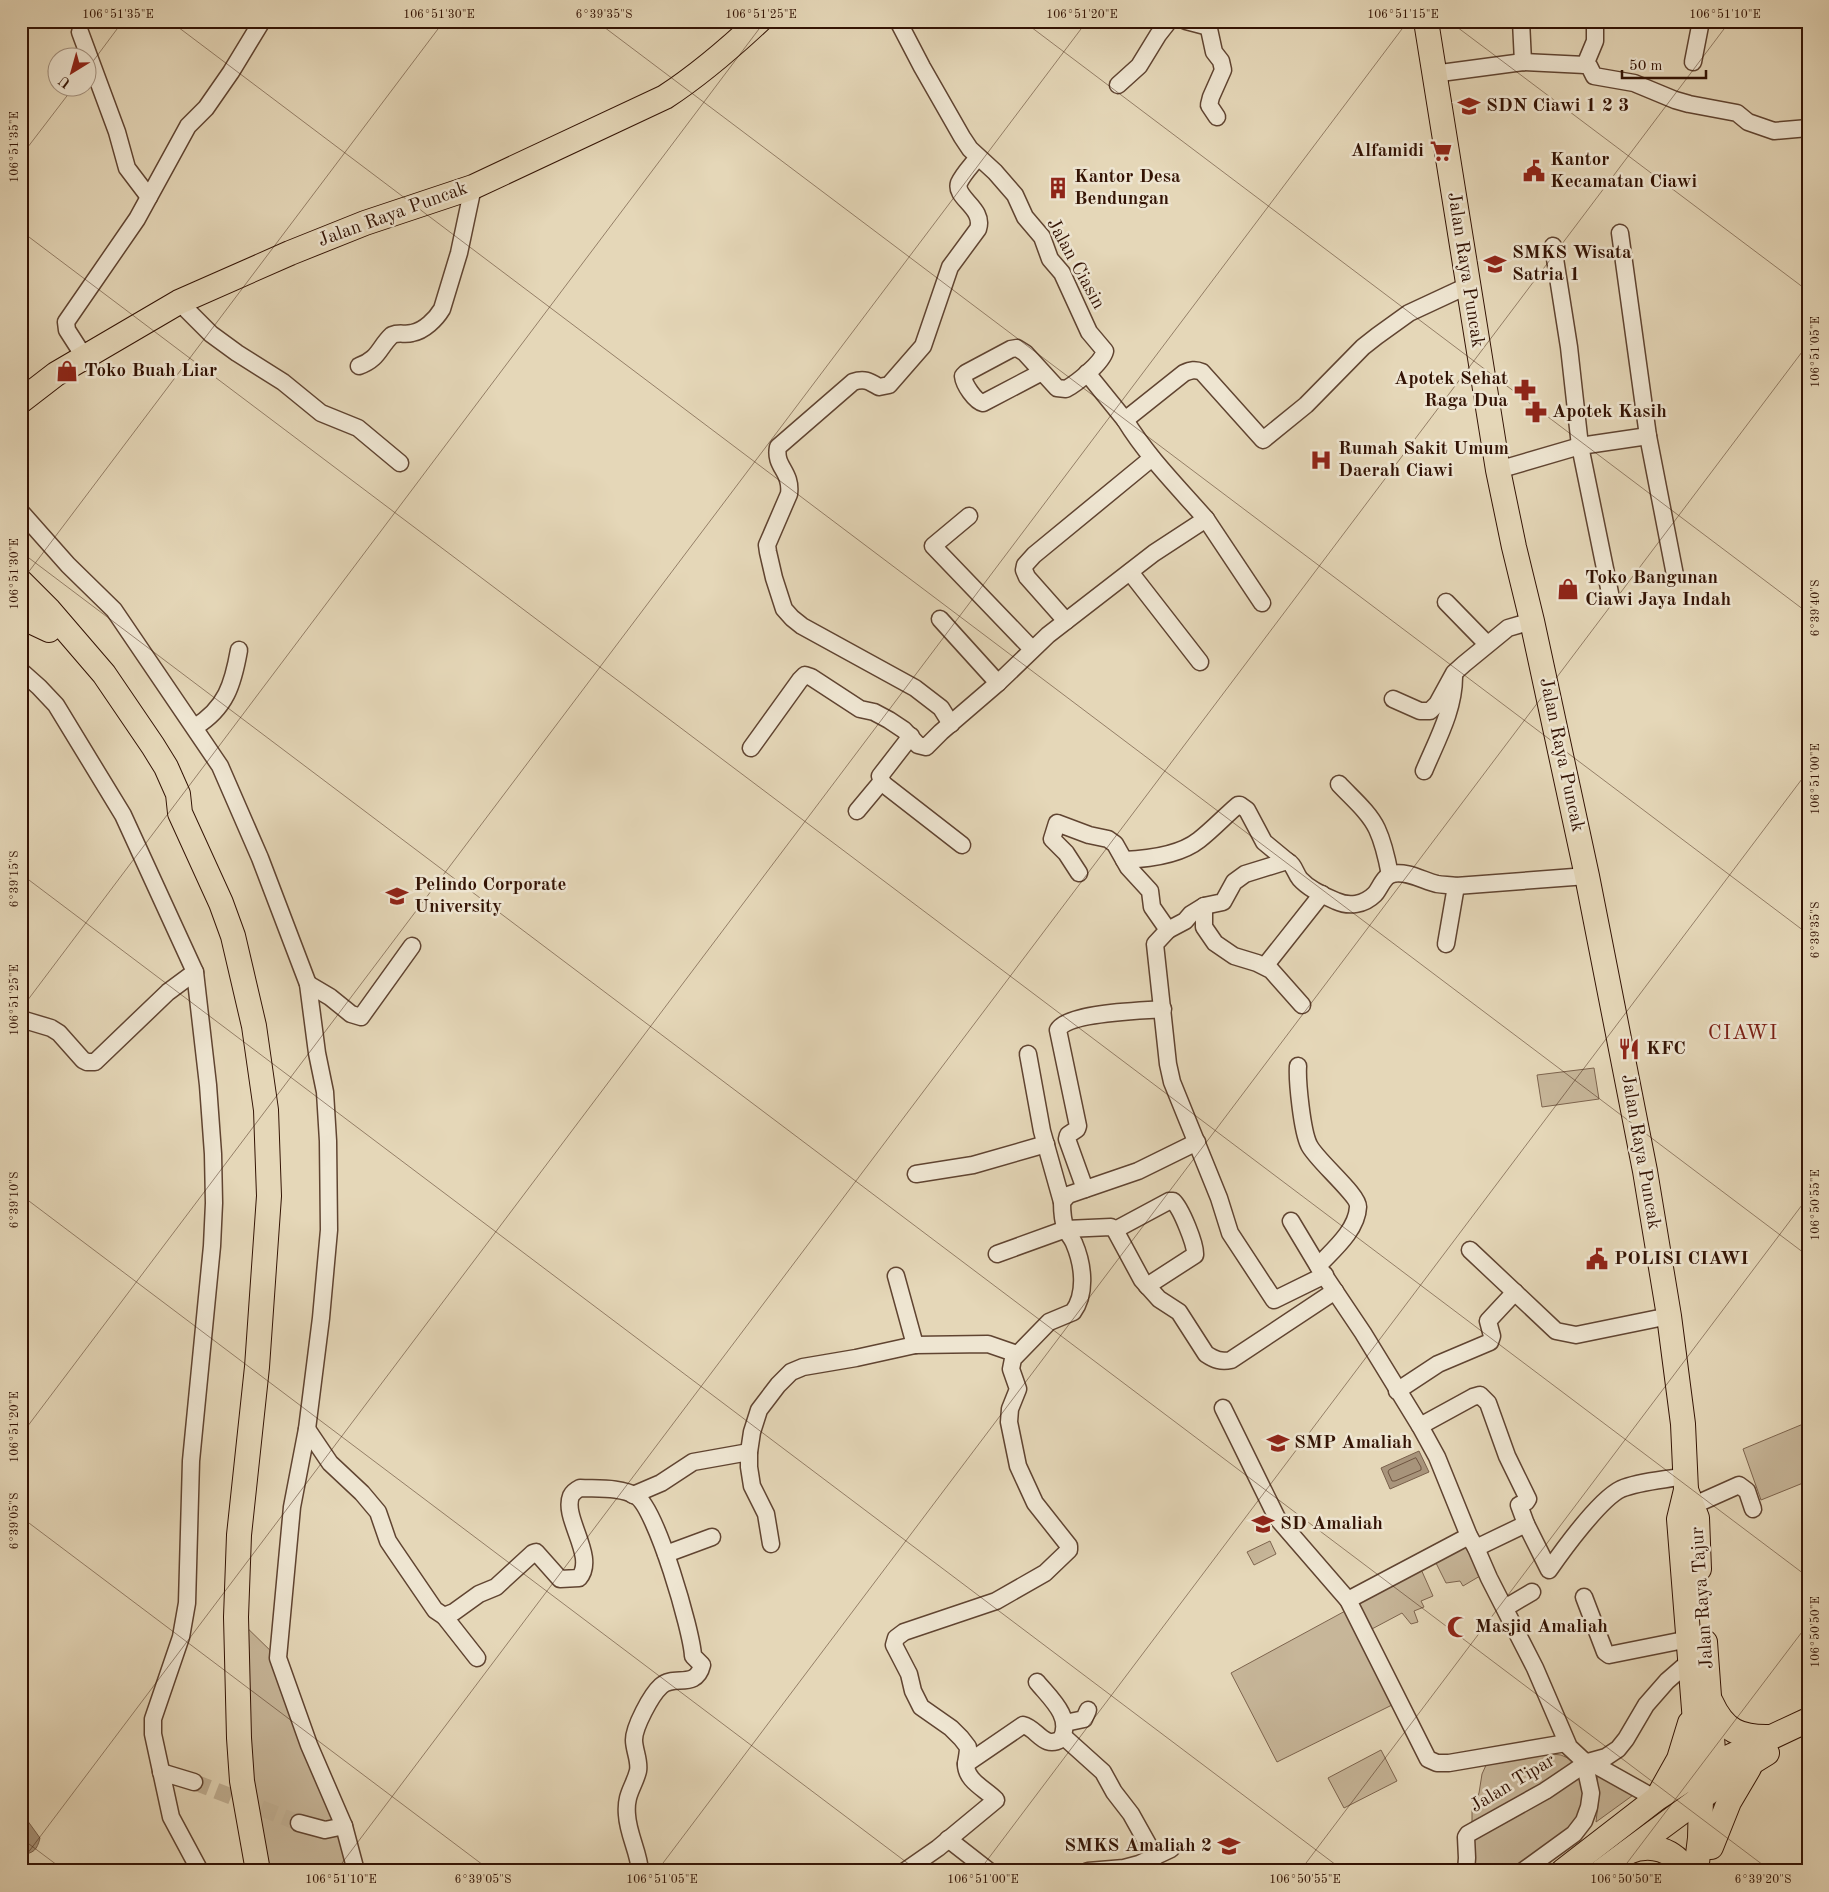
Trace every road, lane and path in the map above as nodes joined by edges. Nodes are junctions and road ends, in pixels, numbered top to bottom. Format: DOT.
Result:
graph roads {
  1 [pos="262,21"];
  2 [pos="759,21"];
  3 [pos="898,21"];
  4 [pos="1169,21"];
  5 [pos="1186,21"];
  6 [pos="1426,21"];
  7 [pos="1521,21"];
  8 [pos="1595,21"];
  9 [pos="1701,21"];
  10 [pos="80,32"];
  11 [pos="1523,62"];
  12 [pos="1693,62"];
  13 [pos="1585,64"];
  14 [pos="1433,74"];
  15 [pos="1118,85"];
  16 [pos="1217,117"];
  17 [pos="1808,128"];
  18 [pos="978,157"];
  19 [pos="473,187"];
  20 [pos="149,197"];
  21 [pos="1620,233"];
  22 [pos="1553,246"];
  23 [pos="1467,286"];
  24 [pos="179,302"];
  25 [pos="85,358"];
  26 [pos="359,366"];
  27 [pos="1042,372"];
  28 [pos="1087,373"];
  29 [pos="21,402"];
  30 [pos="1125,420"];
  31 [pos="1648,436"];
  32 [pos="1580,446"];
  33 [pos="1152,458"];
  34 [pos="400,463"];
  35 [pos="1498,470"];
  36 [pos="21,512"];
  37 [pos="969,516"];
  38 [pos="1206,519"];
  39 [pos="1130,572"];
  40 [pos="1675,575"];
  41 [pos="21,582"];
  42 [pos="1610,593"];
  43 [pos="21,601"];
  44 [pos="1446,602"];
  45 [pos="1262,603"];
  46 [pos="21,612"];
  47 [pos="940,619"];
  48 [pos="1066,621"];
  49 [pos="1532,621"];
  50 [pos="49,630"];
  51 [pos="1487,644"];
  52 [pos="1032,649"];
  53 [pos="239,650"];
  54 [pos="1200,662"];
  55 [pos="21,671"];
  56 [pos="1454,672"];
  57 [pos="998,683"];
  58 [pos="1393,699"];
  59 [pos="951,724"];
  60 [pos="195,727"];
  61 [pos="911,736"];
  62 [pos="751,748"];
  63 [pos="1424,771"];
  64 [pos="881,782"];
  65 [pos="1339,784"];
  66 [pos="857,811"];
  67 [pos="180,813"];
  68 [pos="962,845"];
  69 [pos="1124,860"];
  70 [pos="1286,861"];
  71 [pos="1079,873"];
  72 [pos="1390,875"];
  73 [pos="1587,876"];
  74 [pos="1456,886"];
  75 [pos="1322,894"];
  76 [pos="1204,906"];
  77 [pos="1168,930"];
  78 [pos="1446,944"];
  79 [pos="412,946"];
  80 [pos="1265,966"];
  81 [pos="195,972"];
  82 [pos="308,984"];
  83 [pos="1302,1005"];
  84 [pos="1162,1009"];
  85 [pos="21,1019"];
  86 [pos="1028,1054"];
  87 [pos="1298,1066"];
  88 [pos="1198,1142"];
  89 [pos="1046,1144"];
  90 [pos="916,1174"];
  91 [pos="1085,1189"];
  92 [pos="1062,1202"];
  93 [pos="1291,1221"];
  94 [pos="1066,1229"];
  95 [pos="1115,1230"];
  96 [pos="1470,1250"];
  97 [pos="997,1254"];
  98 [pos="1321,1271"];
  99 [pos="896,1276"];
  100 [pos="1147,1286"];
  101 [pos="1335,1291"];
  102 [pos="1515,1292"];
  103 [pos="1278,1307"];
  104 [pos="1669,1316"];
  105 [pos="1286,1322"];
  106 [pos="915,1345"];
  107 [pos="1017,1354"];
  108 [pos="1397,1391"];
  109 [pos="1223,1408"];
  110 [pos="1420,1426"];
  111 [pos="307,1428"];
  112 [pos="749,1452"];
  113 [pos="1688,1491"];
  114 [pos="632,1494"];
  115 [pos="1753,1509"];
  116 [pos="1526,1524"];
  117 [pos="712,1537"];
  118 [pos="1472,1542"];
  119 [pos="771,1544"];
  120 [pos="666,1554"];
  121 [pos="1532,1592"];
  122 [pos="1584,1597"];
  123 [pos="1348,1600"];
  124 [pos="1505,1608"];
  125 [pos="444,1616"];
  126 [pos="1690,1650"];
  127 [pos="477,1658"];
  128 [pos="1037,1682"];
  129 [pos="1702,1706"];
  130 [pos="1088,1710"];
  131 [pos="1808,1720"];
  132 [pos="1064,1730"];
  133 [pos="1808,1732"];
  134 [pos="1771,1737"];
  135 [pos="1566,1743"];
  136 [pos="1754,1760"];
  137 [pos="1586,1762"];
  138 [pos="966,1764"];
  139 [pos="161,1772"];
  140 [pos="1707,1780"];
  141 [pos="194,1782"];
  142 [pos="1656,1799"];
  143 [pos="299,1823"];
  144 [pos="344,1826"];
  145 [pos="948,1839"];
  146 [pos="1711,1847"];
  147 [pos="1171,1849"];
  148 [pos="1624,1854"];
  149 [pos="1156,1857"];
  150 [pos="1141,1868"];
  151 [pos="200,1871"];
  152 [pos="258,1871"];
  153 [pos="356,1871"];
  154 [pos="640,1871"];
  155 [pos="905,1871"];
  156 [pos="989,1871"];
  157 [pos="1088,1871"];
  158 [pos="1466,1871"];
  159 [pos="1523,1871"];
  160 [pos="1563,1871"];
  161 [pos="1602,1871"];
  162 [pos="1687,1871"];
  163 [pos="1696,1871"];
  164 [pos="1707,1871"];
  1 -- 20 [label="street"];
  2 -- 19 [label="highway, Jalan Raya Puncak"];
  3 -- 18 [label="street, Jalan Ciasin"];
  4 -- 15 [label="street"];
  5 -- 16 [label="street"];
  6 -- 14 [label="highway, Jalan Raya Puncak"];
  7 -- 11 [label="street"];
  8 -- 13 [label="street"];
  9 -- 12 [label="street"];
  10 -- 20 [label="street"];
  11 -- 13 [label="street"];
  11 -- 14 [label="street"];
  13 -- 17 [label="street"];
  14 -- 23 [label="highway, Jalan Raya Puncak"];
  18 -- 28 [label="street, Jalan Ciasin"];
  18 -- 59 [label="street"];
  19 -- 24 [label="highway, Jalan Raya Puncak"];
  19 -- 26 [label="street"];
  20 -- 25 [label="street"];
  21 -- 31 [label="street"];
  22 -- 32 [label="street"];
  23 -- 30 [label="street"];
  23 -- 35 [label="highway, Jalan Raya Puncak"];
  24 -- 25 [label="highway, Jalan Raya Puncak"];
  24 -- 34 [label="street"];
  25 -- 29 [label="highway, Jalan Raya Puncak"];
  27 -- 28 [label="street, Jalan Ciasin"];
  28 -- 30 [label="street"];
  30 -- 33 [label="street"];
  31 -- 32 [label="street"];
  31 -- 40 [label="street"];
  32 -- 35 [label="street"];
  32 -- 42 [label="street"];
  33 -- 38 [label="street"];
  33 -- 48 [label="street"];
  35 -- 49 [label="highway, Jalan Raya Puncak"];
  36 -- 60 [label="street"];
  37 -- 52 [label="street"];
  38 -- 39 [label="street"];
  38 -- 45 [label="street"];
  39 -- 48 [label="street"];
  39 -- 54 [label="street"];
  41 -- 67 [label="highway"];
  43 -- 50 [label="highway"];
  44 -- 51 [label="street"];
  46 -- 50 [label="highway"];
  47 -- 57 [label="street"];
  48 -- 52 [label="street"];
  49 -- 51 [label="street"];
  49 -- 73 [label="highway, Jalan Raya Puncak"];
  50 -- 67 [label="highway"];
  51 -- 56 [label="street"];
  52 -- 57 [label="street"];
  53 -- 60 [label="street"];
  55 -- 81 [label="street"];
  56 -- 58 [label="street"];
  56 -- 63 [label="street"];
  57 -- 59 [label="street"];
  59 -- 61 [label="street"];
  60 -- 82 [label="street"];
  61 -- 62 [label="street"];
  61 -- 64 [label="street"];
  64 -- 66 [label="street"];
  64 -- 68 [label="street"];
  65 -- 72 [label="street"];
  67 -- 152 [label="highway"];
  69 -- 70 [label="street"];
  69 -- 71 [label="street"];
  69 -- 77 [label="street"];
  70 -- 75 [label="street"];
  70 -- 76 [label="street"];
  72 -- 74 [label="street"];
  72 -- 75 [label="street"];
  73 -- 74 [label="street"];
  73 -- 104 [label="highway, Jalan Raya Puncak"];
  74 -- 78 [label="street"];
  75 -- 80 [label="street"];
  76 -- 77 [label="street"];
  76 -- 80 [label="street"];
  77 -- 84 [label="street"];
  79 -- 82 [label="street"];
  80 -- 83 [label="street"];
  81 -- 85 [label="street"];
  81 -- 139 [label="street"];
  82 -- 111 [label="street"];
  84 -- 88 [label="street"];
  84 -- 91 [label="street"];
  86 -- 89 [label="street"];
  87 -- 98 [label="street"];
  88 -- 91 [label="street"];
  88 -- 98 [label="street"];
  89 -- 90 [label="street"];
  89 -- 92 [label="street"];
  91 -- 92 [label="street"];
  92 -- 94 [label="street"];
  93 -- 98 [label="street"];
  94 -- 95 [label="street"];
  94 -- 97 [label="street"];
  94 -- 107 [label="street"];
  95 -- 100 [label="street"];
  95 -- 100 [label="street"];
  96 -- 102 [label="street"];
  98 -- 101 [label="street"];
  99 -- 106 [label="street"];
  100 -- 105 [label="street"];
  101 -- 105 [label="street"];
  101 -- 108 [label="street"];
  102 -- 104 [label="street"];
  102 -- 108 [label="street"];
  103 -- 105 [label="street"];
  104 -- 113 [label="highway, Jalan Raya Puncak"];
  106 -- 107 [label="street"];
  106 -- 112 [label="street"];
  107 -- 138 [label="street"];
  108 -- 110 [label="street"];
  109 -- 123 [label="street"];
  110 -- 116 [label="street"];
  110 -- 118 [label="street"];
  111 -- 125 [label="street"];
  111 -- 144 [label="street"];
  112 -- 114 [label="street"];
  112 -- 119 [label="street"];
  113 -- 115 [label="street"];
  113 -- 116 [label="street"];
  113 -- 126 [label="highway, Jalan Raya Tajur"];
  113 -- 129 [label="highway, Jalan Raya Tajur"];
  114 -- 120 [label="street"];
  114 -- 125 [label="street"];
  116 -- 118 [label="street"];
  117 -- 120 [label="street"];
  118 -- 123 [label="street"];
  118 -- 124 [label="street"];
  120 -- 154 [label="street"];
  121 -- 124 [label="street"];
  122 -- 126 [label="street"];
  123 -- 135 [label="street"];
  124 -- 135 [label="street"];
  125 -- 127 [label="street"];
  126 -- 129 [label="highway, Jalan Raya Tajur"];
  126 -- 137 [label="street"];
  128 -- 132 [label="street"];
  129 -- 134 [label="highway"];
  129 -- 140 [label="highway, Jalan Raya Tajur"];
  129 -- 142 [label="highway"];
  130 -- 132 [label="street"];
  131 -- 134 [label="highway"];
  132 -- 138 [label="street"];
  132 -- 149 [label="street"];
  133 -- 136 [label="highway"];
  134 -- 140 [label="highway"];
  135 -- 137 [label="street"];
  136 -- 140 [label="highway"];
  136 -- 146 [label="highway"];
  137 -- 142 [label="street"];
  137 -- 158 [label="street, Jalan Tipar"];
  137 -- 159 [label="street"];
  138 -- 145 [label="street"];
  139 -- 141 [label="street"];
  139 -- 151 [label="street"];
  140 -- 142 [label="highway"];
  140 -- 146 [label="highway, Jalan Raya Tajur"];
  140 -- 148 [label="highway"];
  140 -- 163 [label="highway, Jalan Raya Tajur"];
  142 -- 160 [label="highway"];
  143 -- 144 [label="street"];
  144 -- 153 [label="street"];
  145 -- 155 [label="street"];
  145 -- 156 [label="street"];
  146 -- 164 [label="highway, Jalan Raya Tajur"];
  147 -- 149 [label="street"];
  148 -- 161 [label="highway"];
  148 -- 162 [label="highway"];
  149 -- 150 [label="street"];
  150 -- 157 [label="street"];
}
